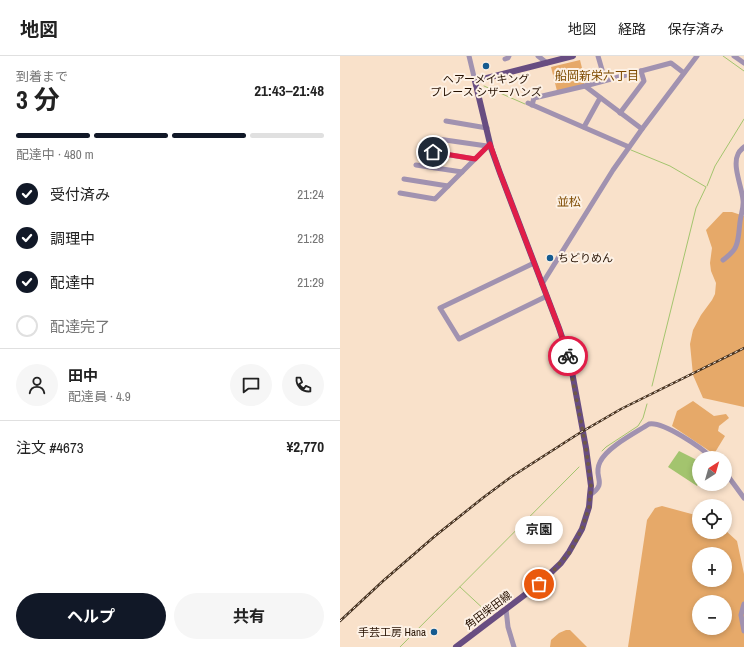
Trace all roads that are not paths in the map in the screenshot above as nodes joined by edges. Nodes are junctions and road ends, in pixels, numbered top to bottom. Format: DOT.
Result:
graph roads {
  1 [pos="469,56"];
  2 [pos="538,56"];
  3 [pos="573,56"];
  4 [pos="598,56"];
  5 [pos="697,56"];
  6 [pos="734,56"];
  7 [pos="547,63"];
  8 [pos="744,63"];
  9 [pos="641,71"];
  10 [pos="684,74"];
  11 [pos="605,80"];
  12 [pos="475,81"];
  13 [pos="585,86"];
  14 [pos="600,98"];
  15 [pos="620,112"];
  16 [pos="446,121"];
  17 [pos="584,127"];
  18 [pos="486,128"];
  19 [pos="642,129"];
  20 [pos="431,138"];
  21 [pos="489,145"];
  22 [pos="744,147"];
  23 [pos="628,149"];
  24 [pos="419,150"];
  25 [pos="475,159"];
  26 [pos="416,166"];
  27 [pos="462,172"];
  28 [pos="404,179"];
  29 [pos="448,186"];
  30 [pos="400,193"];
  31 [pos="723,260"];
  32 [pos="534,263"];
  33 [pos="542,284"];
  34 [pos="547,296"];
  35 [pos="703,451"];
  36 [pos="732,482"];
  37 [pos="590,495"];
  38 [pos="744,498"];
  39 [pos="744,604"];
  40 [pos="506,609"];
  41 [pos="744,630"];
  42 [pos="456,647"];
  43 [pos="514,647"];
  1 -- 12 [label="street"];
  2 -- 7 [label="street"];
  3 -- 7 [label="main road"];
  4 -- 11 [label="street"];
  5 -- 10 [label="street"];
  6 -- 8 [label="street"];
  7 -- 12 [label="main road"];
  9 -- 10 [label="street"];
  9 -- 11 [label="street"];
  9 -- 15 [label="street"];
  10 -- 19 [label="street"];
  11 -- 13 [label="street"];
  12 -- 18 [label="main road, 角田柴田線"];
  13 -- 14 [label="street"];
  13 -- 17 [label="street"];
  14 -- 15 [label="street"];
  14 -- 17 [label="street"];
  15 -- 19 [label="street"];
  16 -- 18 [label="street"];
  17 -- 23 [label="street"];
  18 -- 21 [label="main road, 角田柴田線"];
  19 -- 23 [label="street"];
  20 -- 21 [label="street"];
  21 -- 25 [label="street"];
  21 -- 32 [label="main road, 角田柴田線"];
  22 -- 31 [label="street"];
  23 -- 33 [label="street"];
  24 -- 25 [label="street"];
  25 -- 27 [label="street"];
  26 -- 27 [label="street"];
  27 -- 29 [label="street"];
  28 -- 29 [label="street"];
  29 -- 30 [label="street"];
  32 -- 33 [label="main road, 角田柴田線"];
  32 -- 34 [label="street"];
  33 -- 34 [label="main road, 角田柴田線"];
  34 -- 37 [label="main road, 角田柴田線"];
  35 -- 37 [label="street"];
  36 -- 38 [label="street"];
  37 -- 40 [label="main road, 角田柴田線"];
  39 -- 41 [label="street"];
  40 -- 42 [label="main road, 角田柴田線"];
  40 -- 43 [label="street"];
}
